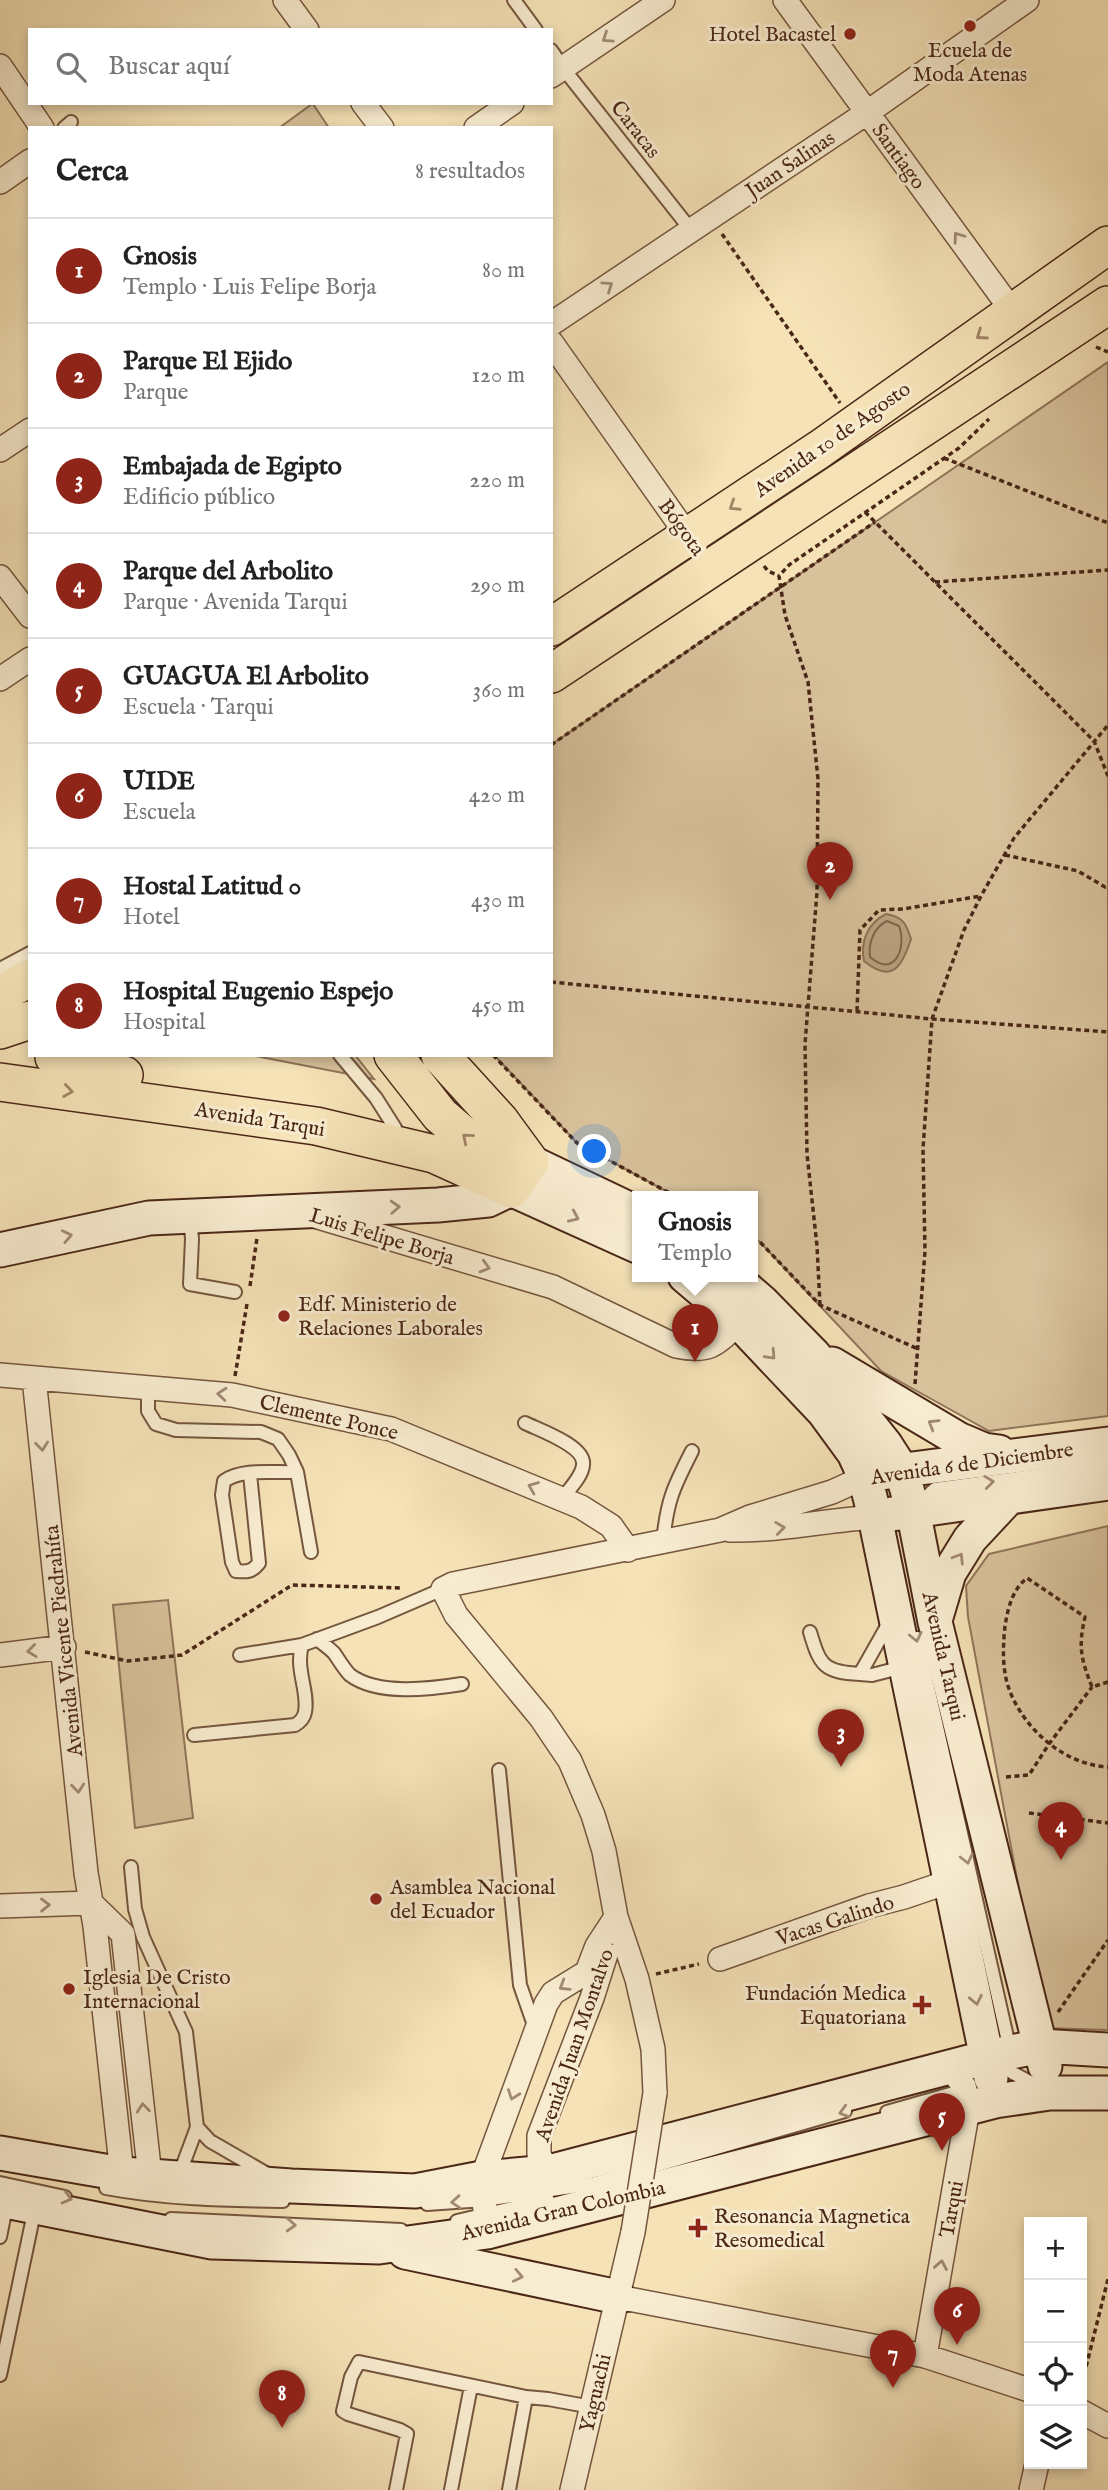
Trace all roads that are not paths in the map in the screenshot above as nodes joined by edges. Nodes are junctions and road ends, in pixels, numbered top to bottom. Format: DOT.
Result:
graph roads {
  1 [pos="285,0"];
  2 [pos="514,0"];
  3 [pos="663,0"];
  4 [pos="785,0"];
  5 [pos="1027,0"];
  6 [pos="306,28"];
  7 [pos="535,28"];
  8 [pos="555,65"];
  9 [pos="0,66"];
  10 [pos="365,105"];
  11 [pos="509,105"];
  12 [pos="867,112"];
  13 [pos="41,126"];
  14 [pos="380,126"];
  15 [pos="479,126"];
  16 [pos="28,162"];
  17 [pos="0,182"];
  18 [pos="691,230"];
  19 [pos="1108,246"];
  20 [pos="1084,267"];
  21 [pos="1104,311"];
  22 [pos="1013,312"];
  23 [pos="553,323"];
  24 [pos="553,345"];
  25 [pos="553,367"];
  26 [pos="28,431"];
  27 [pos="0,450"];
  28 [pos="679,537"];
  29 [pos="712,568"];
  30 [pos="0,576"];
  31 [pos="28,613"];
  32 [pos="553,614"];
  33 [pos="553,625"];
  34 [pos="28,660"];
  35 [pos="553,673"];
  36 [pos="0,678"];
  37 [pos="553,685"];
  38 [pos="28,954"];
  39 [pos="0,970"];
  40 [pos="28,979"];
  41 [pos="0,994"];
  42 [pos="28,1002"];
  43 [pos="0,1015"];
  44 [pos="28,1021"];
  45 [pos="0,1030"];
  46 [pos="0,1036"];
  47 [pos="28,1041"];
  48 [pos="63,1057"];
  49 [pos="342,1057"];
  50 [pos="395,1057"];
  51 [pos="442,1057"];
  52 [pos="0,1082"];
  53 [pos="395,1128"];
  54 [pos="434,1154"];
  55 [pos="521,1175"];
  56 [pos="632,1211"];
  57 [pos="302,1212"];
  58 [pos="190,1216"];
  59 [pos="632,1243"];
  60 [pos="0,1250"];
  61 [pos="692,1282"];
  62 [pos="739,1282"];
  63 [pos="235,1292"];
  64 [pos="740,1322"];
  65 [pos="814,1355"];
  66 [pos="0,1375"];
  67 [pos="34,1378"];
  68 [pos="148,1389"];
  69 [pos="525,1423"];
  70 [pos="1108,1444"];
  71 [pos="692,1451"];
  72 [pos="1019,1455"];
  73 [pos="1108,1455"];
  74 [pos="1108,1466"];
  75 [pos="297,1472"];
  76 [pos="250,1474"];
  77 [pos="865,1477"];
  78 [pos="1108,1483"];
  79 [pos="1010,1496"];
  80 [pos="562,1499"];
  81 [pos="898,1504"];
  82 [pos="720,1530"];
  83 [pos="663,1542"];
  84 [pos="628,1550"];
  85 [pos="311,1552"];
  86 [pos="443,1589"];
  87 [pos="915,1620"];
  88 [pos="810,1632"];
  89 [pos="317,1639"];
  90 [pos="302,1645"];
  91 [pos="64,1647"];
  92 [pos="240,1655"];
  93 [pos="0,1656"];
  94 [pos="906,1666"];
  95 [pos="860,1674"];
  96 [pos="463,1684"];
  97 [pos="194,1735"];
  98 [pos="499,1770"];
  99 [pos="131,1867"];
  100 [pos="951,1881"];
  101 [pos="91,1903"];
  102 [pos="0,1906"];
  103 [pos="616,1917"];
  104 [pos="720,1959"];
  105 [pos="1013,1992"];
  106 [pos="537,2031"];
  107 [pos="1108,2050"];
  108 [pos="991,2071"];
  109 [pos="1108,2092"];
  110 [pos="1050,2093"];
  111 [pos="881,2101"];
  112 [pos="855,2109"];
  113 [pos="873,2116"];
  114 [pos="846,2123"];
  115 [pos="197,2127"];
  116 [pos="0,2153"];
  117 [pos="550,2172"];
  118 [pos="136,2178"];
  119 [pos="297,2194"];
  120 [pos="11,2198"];
  121 [pos="72,2199"];
  122 [pos="413,2205"];
  123 [pos="97,2206"];
  124 [pos="485,2206"];
  125 [pos="0,2237"];
  126 [pos="379,2247"];
  127 [pos="618,2297"];
  128 [pos="925,2356"];
  129 [pos="0,2375"];
  130 [pos="471,2386"];
  131 [pos="1024,2388"];
  132 [pos="526,2397"];
  133 [pos="592,2407"];
  134 [pos="1087,2415"];
  135 [pos="1108,2426"];
  136 [pos="1036,2469"];
  137 [pos="396,2490"];
  138 [pos="451,2490"];
  139 [pos="509,2490"];
  140 [pos="572,2490"];
  141 [pos="1031,2490"];
  1 -- 6 [label="street"];
  2 -- 7 [label="lane"];
  3 -- 8 [label="street, one-way"];
  4 -- 12 [label="street, Santiago"];
  5 -- 12 [label="street, Juan Salinas"];
  8 -- 18 [label="lane, Caracas"];
  9 -- 13 [label="street"];
  10 -- 14 [label="street"];
  11 -- 15 [label="street"];
  12 -- 18 [label="street, Juan Salinas"];
  22 -- 12 [label="street, Santiago, one-way"];
  16 -- 17 [label="street"];
  23 -- 18 [label="street, Juan Salinas, one-way"];
  19 -- 20 [label="main road, Avenida 10 de Agosto"];
  20 -- 21 [label="main road"];
  20 -- 22 [label="main road, Avenida 10 de Agosto"];
  21 -- 29 [label="main road, Avenida 10 de Agosto"];
  21 -- 37 [label="lane"];
  22 -- 28 [label="main road, Avenida 10 de Agosto, one-way"];
  24 -- 28 [label="street, Bógota"];
  25 -- 28 [label="street, Bógota"];
  26 -- 27 [label="street"];
  28 -- 29 [label="street, Bógota"];
  28 -- 32 [label="lane"];
  28 -- 33 [label="main road, Avenida 10 de Agosto"];
  29 -- 35 [label="main road, Avenida 10 de Agosto"];
  30 -- 31 [label="street"];
  34 -- 36 [label="street"];
  38 -- 39 [label="lane"];
  40 -- 41 [label="main road"];
  42 -- 43 [label="main road"];
  44 -- 45 [label="main road"];
  46 -- 47 [label="lane"];
  48 -- 53 [label="main road"];
  49 -- 53 [label="lane"];
  55 -- 50 [label="main road, one-way"];
  51 -- 55 [label="main road, Avenida Tarqui"];
  52 -- 54 [label="main road, Avenida Tarqui, one-way"];
  53 -- 54 [label="main road"];
  54 -- 55 [label="main road, Avenida Tarqui"];
  55 -- 56 [label="main road, Avenida Tarqui"];
  57 -- 55 [label="main road, one-way"];
  55 -- 59 [label="main road, Avenida Tarqui, one-way"];
  57 -- 58 [label="main road, Luis Felipe Borja"];
  57 -- 64 [label="street, Luis Felipe Borja, one-way"];
  60 -- 58 [label="main road, Luis Felipe Borja, one-way"];
  58 -- 63 [label="lane"];
  61 -- 64 [label="main road"];
  62 -- 65 [label="main road, Avenida Tarqui"];
  64 -- 77 [label="main road, one-way"];
  72 -- 65 [label="main road, one-way"];
  65 -- 81 [label="main road, Avenida Tarqui"];
  66 -- 67 [label="street, Clemente Ponce"];
  67 -- 68 [label="street, Clemente Ponce"];
  67 -- 91 [label="street, Avenida Vicente Piedrahíta, one-way"];
  68 -- 75 [label="lane"];
  80 -- 68 [label="street, Clemente Ponce, one-way"];
  69 -- 80 [label="lane"];
  70 -- 72 [label="main road, Avenida 6 de Diciembre"];
  71 -- 83 [label="lane"];
  72 -- 81 [label="main road, Avenida 6 de Diciembre"];
  73 -- 81 [label="lane"];
  81 -- 74 [label="lane, one-way"];
  75 -- 76 [label="lane"];
  75 -- 85 [label="lane"];
  76 -- 76 [label="lane"];
  77 -- 81 [label="main road, Avenida 6 de Diciembre"];
  77 -- 82 [label="street, Avenida 6 de Diciembre"];
  78 -- 79 [label="main road, Avenida 6 de Diciembre"];
  79 -- 81 [label="main road, Avenida 6 de Diciembre"];
  87 -- 79 [label="main road, one-way"];
  80 -- 84 [label="street, Clemente Ponce"];
  82 -- 81 [label="street, Avenida 6 de Diciembre, one-way"];
  81 -- 87 [label="main road, Avenida Tarqui"];
  105 -- 81 [label="lane, one-way"];
  82 -- 83 [label="street, Avenida 6 de Diciembre"];
  83 -- 84 [label="street, Avenida 6 de Diciembre"];
  84 -- 86 [label="street, Avenida 6 de Diciembre"];
  86 -- 89 [label="lane"];
  86 -- 103 [label="street, Avenida Juan Montalvo"];
  87 -- 94 [label="main road, Avenida Tarqui"];
  87 -- 95 [label="lane"];
  87 -- 108 [label="main road, Avenida Tarqui"];
  88 -- 95 [label="lane"];
  89 -- 90 [label="lane"];
  89 -- 96 [label="lane"];
  90 -- 92 [label="lane"];
  90 -- 97 [label="lane"];
  91 -- 93 [label="street, one-way"];
  91 -- 101 [label="street, Avenida Vicente Piedrahíta, one-way"];
  94 -- 95 [label="lane"];
  94 -- 100 [label="main road, Avenida Tarqui"];
  98 -- 106 [label="lane"];
  99 -- 115 [label="lane"];
  100 -- 104 [label="street, Vacas Galindo"];
  100 -- 108 [label="main road, Avenida Tarqui, one-way"];
  102 -- 101 [label="street, one-way"];
  101 -- 118 [label="street, Avenida Vicente Piedrahíta"];
  103 -- 106 [label="street, Avenida Juan Montalvo, one-way"];
  103 -- 117 [label="street, Avenida Juan Montalvo"];
  103 -- 127 [label="street, Avenida Juan Montalvo, bridge"];
  106 -- 124 [label="street, Avenida Juan Montalvo, one-way"];
  107 -- 108 [label="main road"];
  108 -- 110 [label="main road, Avenida Tarqui"];
  108 -- 110 [label="main road"];
  108 -- 111 [label="lane"];
  108 -- 113 [label="lane"];
  108 -- 117 [label="main road, Avenida Gran Colombia"];
  108 -- 124 [label="main road, Avenida Gran Colombia"];
  128 -- 108 [label="street, Tarqui, one-way"];
  109 -- 110 [label="main road"];
  112 -- 124 [label="lane, one-way"];
  114 -- 124 [label="lane"];
  115 -- 118 [label="lane"];
  115 -- 119 [label="lane"];
  116 -- 118 [label="main road, Avenida Gran Colombia"];
  117 -- 124 [label="main road, Avenida Gran Colombia"];
  118 -- 119 [label="main road, Avenida Gran Colombia"];
  118 -- 119 [label="lane"];
  119 -- 124 [label="main road, Avenida Gran Colombia"];
  120 -- 121 [label="lane, one-way"];
  120 -- 125 [label="lane"];
  120 -- 126 [label="main road, Avenida Gran Colombia"];
  120 -- 129 [label="lane"];
  124 -- 122 [label="lane, one-way"];
  123 -- 124 [label="lane, one-way"];
  124 -- 126 [label="main road, Avenida Gran Colombia"];
  126 -- 127 [label="main road, one-way"];
  127 -- 128 [label="street"];
  127 -- 133 [label="street, Yaguachi"];
  128 -- 131 [label="street"];
  130 -- 132 [label="lane"];
  130 -- 137 [label="lane"];
  130 -- 138 [label="lane"];
  132 -- 133 [label="lane"];
  132 -- 139 [label="lane"];
  133 -- 140 [label="street, Yaguachi"];
  134 -- 135 [label="street"];
  136 -- 141 [label="street"];
}
